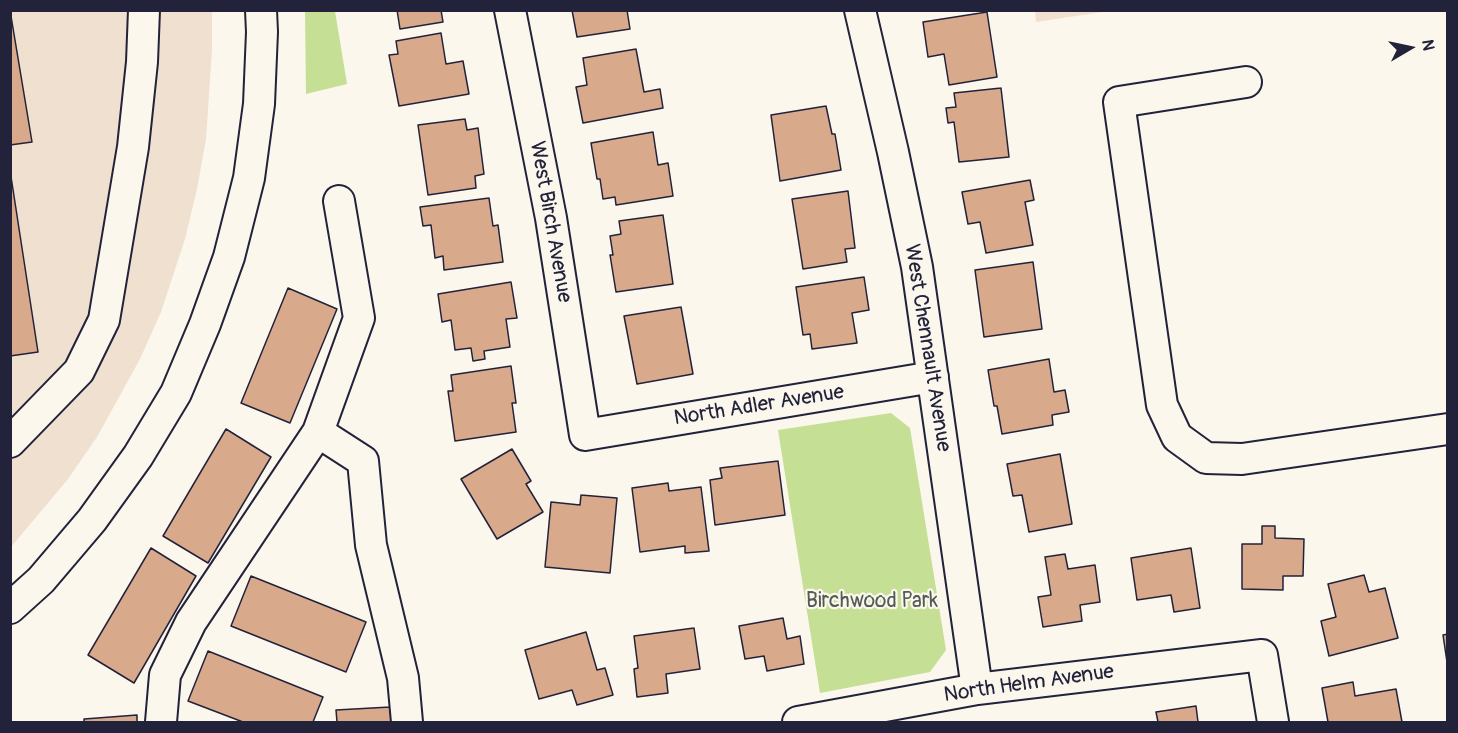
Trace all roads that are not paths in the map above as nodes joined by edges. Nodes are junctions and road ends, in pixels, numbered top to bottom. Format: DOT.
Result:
graph roads {
  1 [pos="144,10"];
  2 [pos="261,10"];
  3 [pos="510,10"];
  4 [pos="860,10"];
  5 [pos="1246,82"];
  6 [pos="339,201"];
  7 [pos="933,377"];
  8 [pos="1448,429"];
  9 [pos="318,432"];
  10 [pos="585,435"];
  11 [pos="10,442"];
  12 [pos="10,608"];
  13 [pos="977,690"];
  14 [pos="161,723"];
  15 [pos="407,723"];
  16 [pos="798,723"];
  17 [pos="1273,723"];
  1 -- 11 [label="street"];
  2 -- 12 [label="street"];
  3 -- 10 [label="street, West Birch Avenue"];
  4 -- 7 [label="street, West Chennault Avenue"];
  5 -- 8 [label="street"];
  6 -- 9 [label="street"];
  7 -- 10 [label="street, North Adler Avenue"];
  7 -- 13 [label="street, West Chennault Avenue"];
  9 -- 14 [label="street"];
  9 -- 15 [label="street"];
  13 -- 16 [label="street, North Helm Avenue"];
  13 -- 17 [label="street, North Helm Avenue"];
}
